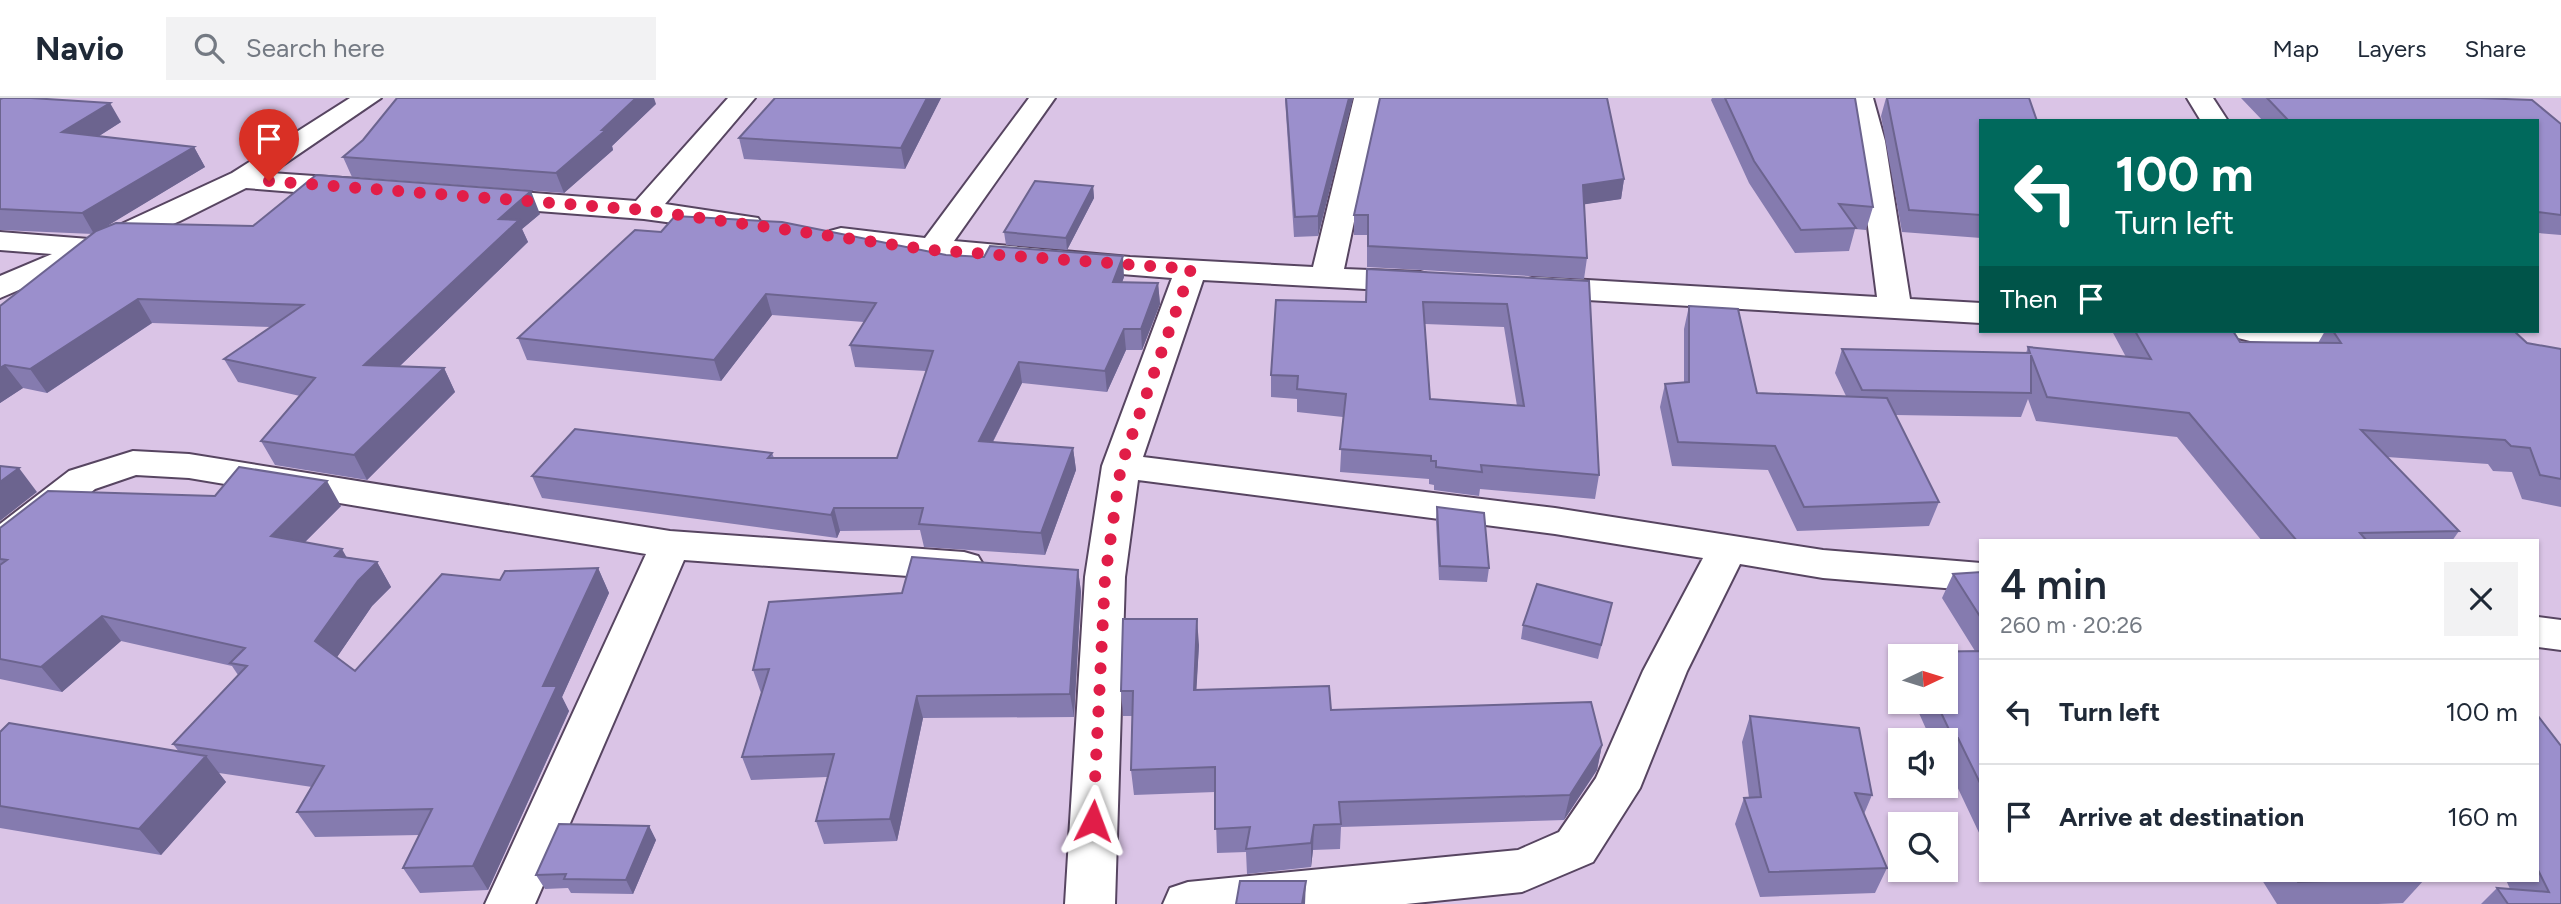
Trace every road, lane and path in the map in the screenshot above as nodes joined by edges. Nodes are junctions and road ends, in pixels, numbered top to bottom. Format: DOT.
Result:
graph roads {
  1 [pos="368,98"];
  2 [pos="742,98"];
  3 [pos="1042,98"];
  4 [pos="1367,98"];
  5 [pos="1860,98"];
  6 [pos="2200,98"];
  7 [pos="2215,119"];
  8 [pos="242,179"];
  9 [pos="388,190"];
  10 [pos="455,195"];
  11 [pos="644,210"];
  12 [pos="0,241"];
  13 [pos="95,248"];
  14 [pos="932,250"];
  15 [pos="1191,269"];
  16 [pos="1326,277"];
  17 [pos="1450,283"];
  18 [pos="1504,286"];
  19 [pos="0,288"];
  20 [pos="1895,307"];
  21 [pos="1979,313"];
  22 [pos="2284,333"];
  23 [pos="2356,333"];
  24 [pos="1121,466"];
  25 [pos="0,544"];
  26 [pos="670,545"];
  27 [pos="1727,551"];
  28 [pos="1005,569"];
  29 [pos="1979,578"];
  30 [pos="2539,632"];
  31 [pos="2561,635"];
  32 [pos="510,904"];
  33 [pos="1090,904"];
  34 [pos="1188,904"];
  1 -- 8 [label="street"];
  2 -- 11 [label="street"];
  3 -- 14 [label="street"];
  4 -- 16 [label="street"];
  5 -- 20 [label="street"];
  6 -- 7 [label="street"];
  8 -- 9 [label="street"];
  8 -- 13 [label="street"];
  10 -- 11 [label="street"];
  11 -- 14 [label="street"];
  12 -- 13 [label="street"];
  13 -- 19 [label="street"];
  14 -- 15 [label="street"];
  15 -- 16 [label="street"];
  15 -- 24 [label="street"];
  16 -- 17 [label="street"];
  18 -- 20 [label="street"];
  20 -- 21 [label="street"];
  22 -- 23 [label="street"];
  24 -- 27 [label="street"];
  24 -- 33 [label="street"];
  25 -- 26 [label="street"];
  26 -- 28 [label="street"];
  26 -- 32 [label="street"];
  27 -- 29 [label="street"];
  27 -- 34 [label="street"];
  30 -- 31 [label="street"];
}
